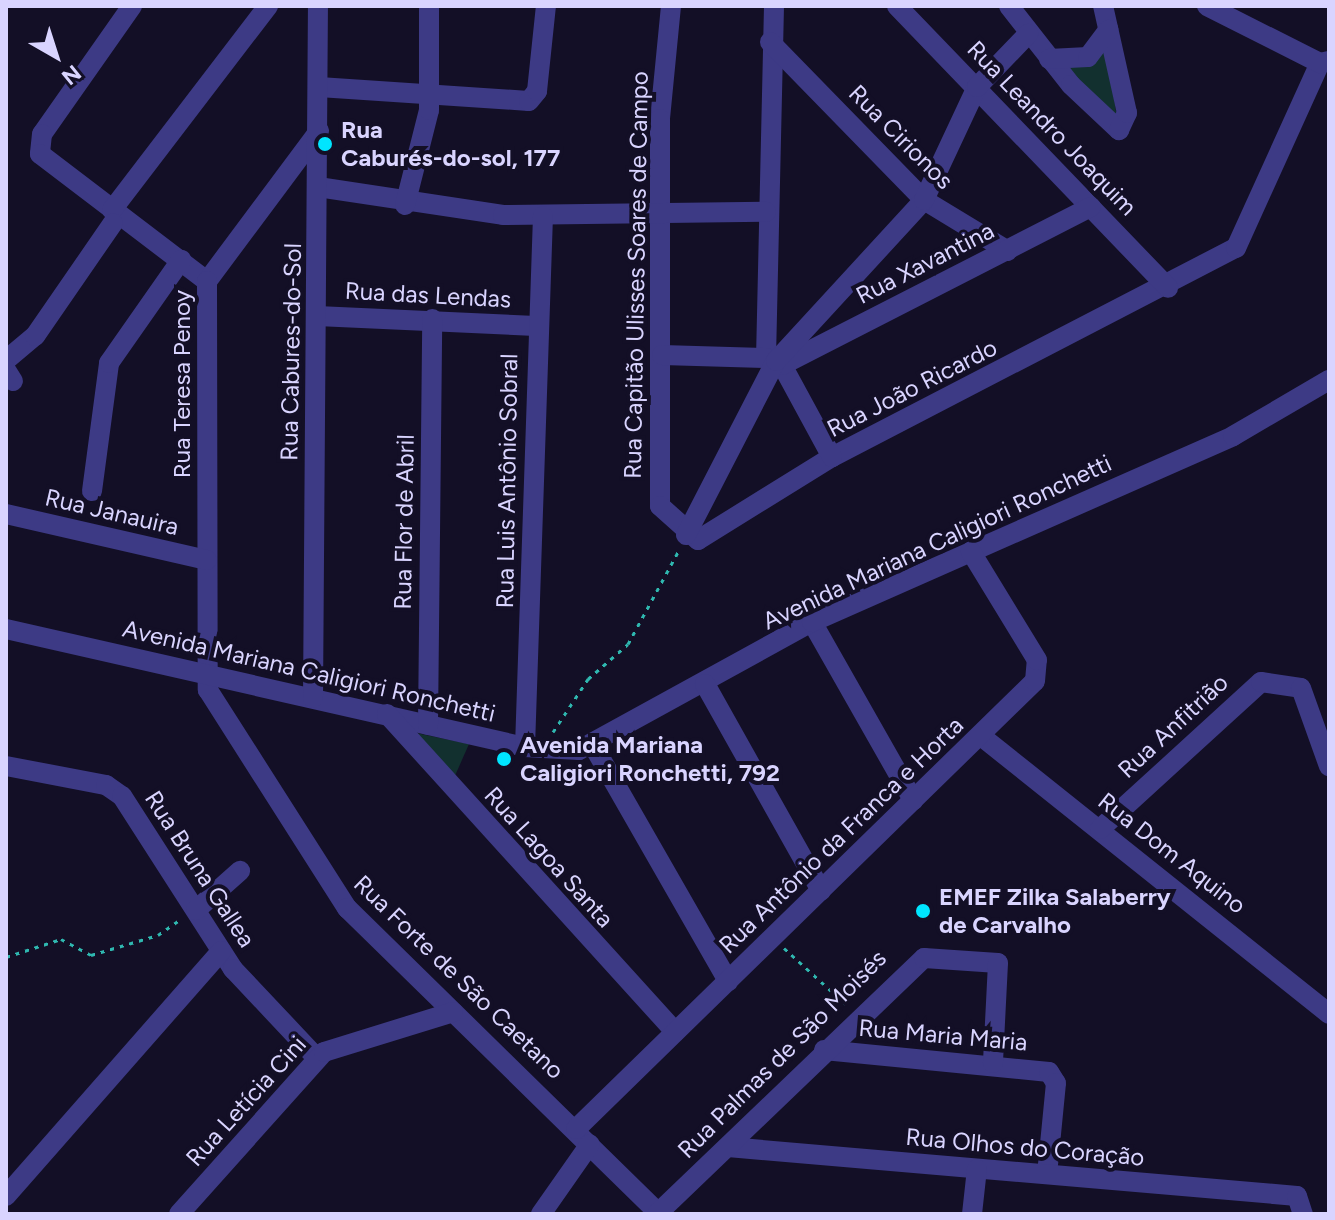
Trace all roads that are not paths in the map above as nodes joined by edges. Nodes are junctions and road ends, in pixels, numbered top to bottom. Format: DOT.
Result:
graph roads {
  1 [pos="132,6"];
  2 [pos="268,6"];
  3 [pos="318,6"];
  4 [pos="429,6"];
  5 [pos="546,6"];
  6 [pos="671,6"];
  7 [pos="774,6"];
  8 [pos="897,6"];
  9 [pos="1009,6"];
  10 [pos="1103,6"];
  11 [pos="1207,6"];
  12 [pos="1108,30"];
  13 [pos="1028,34"];
  14 [pos="770,42"];
  15 [pos="1049,59"];
  16 [pos="1324,62"];
  17 [pos="319,87"];
  18 [pos="977,87"];
  19 [pos="430,97"];
  20 [pos="319,131"];
  21 [pos="318,187"];
  22 [pos="924,200"];
  23 [pos="405,205"];
  24 [pos="1091,207"];
  25 [pos="766,212"];
  26 [pos="663,214"];
  27 [pos="113,216"];
  28 [pos="543,216"];
  29 [pos="1008,251"];
  30 [pos="181,260"];
  31 [pos="207,281"];
  32 [pos="1168,288"];
  33 [pos="317,316"];
  34 [pos="432,319"];
  35 [pos="536,326"];
  36 [pos="662,355"];
  37 [pos="6,360"];
  38 [pos="775,361"];
  39 [pos="1329,380"];
  40 [pos="832,457"];
  41 [pos="92,491"];
  42 [pos="6,514"];
  43 [pos="686,535"];
  44 [pos="971,552"];
  45 [pos="207,560"];
  46 [pos="812,622"];
  47 [pos="6,629"];
  48 [pos="205,674"];
  49 [pos="705,684"];
  50 [pos="313,698"];
  51 [pos="387,714"];
  52 [pos="428,725"];
  53 [pos="981,736"];
  54 [pos="594,747"];
  55 [pos="533,748"];
  56 [pos="6,766"];
  57 [pos="1329,766"];
  58 [pos="913,800"];
  59 [pos="1100,829"];
  60 [pos="240,871"];
  61 [pos="821,891"];
  62 [pos="196,910"];
  63 [pos="221,951"];
  64 [pos="728,981"];
  65 [pos="453,1012"];
  66 [pos="1329,1014"];
  67 [pos="675,1032"];
  68 [pos="824,1050"];
  69 [pos="317,1058"];
  70 [pos="993,1063"];
  71 [pos="583,1136"];
  72 [pos="728,1147"];
  73 [pos="977,1169"];
  74 [pos="1047,1174"];
  75 [pos="6,1196"];
  76 [pos="179,1214"];
  77 [pos="541,1214"];
  78 [pos="657,1214"];
  79 [pos="972,1214"];
  80 [pos="1303,1214"];
  1 -- 27 [label="street"];
  2 -- 27 [label="street"];
  3 -- 17 [label="street, Rua Cabures-do-Sol"];
  4 -- 19 [label="street"];
  5 -- 19 [label="street"];
  6 -- 26 [label="street, Rua Capitão Ulisses Soares de Campo"];
  7 -- 14 [label="street"];
  8 -- 18 [label="street, Rua Leandro Joaquim"];
  9 -- 13 [label="street"];
  10 -- 12 [label="street"];
  11 -- 16 [label="street"];
  12 -- 15 [label="street"];
  12 -- 15 [label="street"];
  13 -- 15 [label="street"];
  13 -- 18 [label="street"];
  14 -- 22 [label="street, Rua Cirionos"];
  14 -- 25 [label="street"];
  16 -- 32 [label="street, Rua João Ricardo"];
  17 -- 19 [label="street"];
  17 -- 20 [label="street, Rua Cabures-do-Sol"];
  18 -- 22 [label="street"];
  18 -- 24 [label="street, Rua Leandro Joaquim"];
  19 -- 23 [label="street"];
  20 -- 21 [label="street, Rua Cabures-do-Sol"];
  20 -- 31 [label="street, Rua Teresa Penoy"];
  21 -- 23 [label="street"];
  21 -- 33 [label="street, Rua Cabures-do-Sol"];
  22 -- 29 [label="street, Rua Cirionos"];
  22 -- 38 [label="street"];
  23 -- 28 [label="street"];
  24 -- 29 [label="street, Rua Xavantina"];
  24 -- 32 [label="street, Rua Leandro Joaquim"];
  25 -- 26 [label="street"];
  25 -- 38 [label="street"];
  26 -- 28 [label="street"];
  26 -- 36 [label="street, Rua Capitão Ulisses Soares de Campo"];
  27 -- 30 [label="street"];
  27 -- 37 [label="street"];
  28 -- 35 [label="street, Rua Luis Antônio Sobral"];
  29 -- 38 [label="street, Rua Xavantina"];
  30 -- 31 [label="street"];
  30 -- 41 [label="street"];
  31 -- 45 [label="street, Rua Teresa Penoy"];
  32 -- 40 [label="street, Rua João Ricardo"];
  33 -- 34 [label="street, Rua das Lendas"];
  33 -- 50 [label="street, Rua Cabures-do-Sol"];
  34 -- 35 [label="street, Rua das Lendas"];
  34 -- 52 [label="street, Rua Flor de Abril"];
  35 -- 55 [label="street, Rua Luis Antônio Sobral"];
  36 -- 38 [label="street, Rua Xavantina"];
  36 -- 43 [label="street, Rua Capitão Ulisses Soares de Campo"];
  38 -- 40 [label="street"];
  38 -- 43 [label="street"];
  39 -- 44 [label="street, Avenida Mariana Caligiori Ronchetti"];
  40 -- 43 [label="street, Rua João Ricardo"];
  42 -- 45 [label="street, Rua Janauira"];
  44 -- 46 [label="street, Avenida Mariana Caligiori Ronchetti"];
  44 -- 53 [label="street, Rua Antônio da Franca e Horta"];
  45 -- 48 [label="street, Rua Teresa Penoy"];
  46 -- 49 [label="street, Avenida Mariana Caligiori Ronchetti"];
  46 -- 58 [label="street"];
  47 -- 48 [label="street, Avenida Mariana Caligiori Ronchetti"];
  48 -- 50 [label="street, Avenida Mariana Caligiori Ronchetti"];
  48 -- 65 [label="street, Rua Forte de São Caetano"];
  49 -- 54 [label="street, Avenida Mariana Caligiori Ronchetti"];
  49 -- 61 [label="street"];
  50 -- 51 [label="street, Avenida Mariana Caligiori Ronchetti"];
  51 -- 52 [label="street, Avenida Mariana Caligiori Ronchetti"];
  51 -- 67 [label="street, Rua Lagoa Santa"];
  52 -- 55 [label="street, Avenida Mariana Caligiori Ronchetti"];
  53 -- 58 [label="street, Rua Antônio da Franca e Horta"];
  53 -- 59 [label="street, Rua Dom Aquino"];
  54 -- 55 [label="street, Avenida Mariana Caligiori Ronchetti"];
  54 -- 64 [label="street"];
  56 -- 62 [label="street, Rua Bruna Gallea"];
  57 -- 59 [label="street, Rua Anfitrião"];
  58 -- 61 [label="street, Rua Antônio da Franca e Horta"];
  59 -- 66 [label="street, Rua Dom Aquino"];
  60 -- 62 [label="street"];
  61 -- 64 [label="street, Rua Antônio da Franca e Horta"];
  62 -- 63 [label="street, Rua Bruna Gallea"];
  63 -- 69 [label="street, Rua Bruna Gallea"];
  63 -- 75 [label="street"];
  64 -- 67 [label="street, Rua Antônio da Franca e Horta"];
  65 -- 69 [label="street, Rua Letícia Cini"];
  65 -- 71 [label="street, Rua Forte de São Caetano"];
  67 -- 71 [label="street, Rua Antônio da Franca e Horta"];
  68 -- 70 [label="street, Rua Maria Maria"];
  68 -- 70 [label="street, Rua Palmas de São Moisés"];
  68 -- 72 [label="street, Rua Palmas de São Moisés"];
  69 -- 76 [label="street, Rua Letícia Cini"];
  70 -- 74 [label="street, Rua Maria Maria"];
  71 -- 77 [label="street, Rua Antônio da Franca e Horta"];
  71 -- 78 [label="street, Rua Forte de São Caetano"];
  72 -- 73 [label="street, Rua Olhos do Coração"];
  72 -- 78 [label="street, Rua Palmas de São Moisés"];
  73 -- 74 [label="street, Rua Olhos do Coração"];
  73 -- 79 [label="street"];
  74 -- 80 [label="street, Rua Olhos do Coração"];
}
